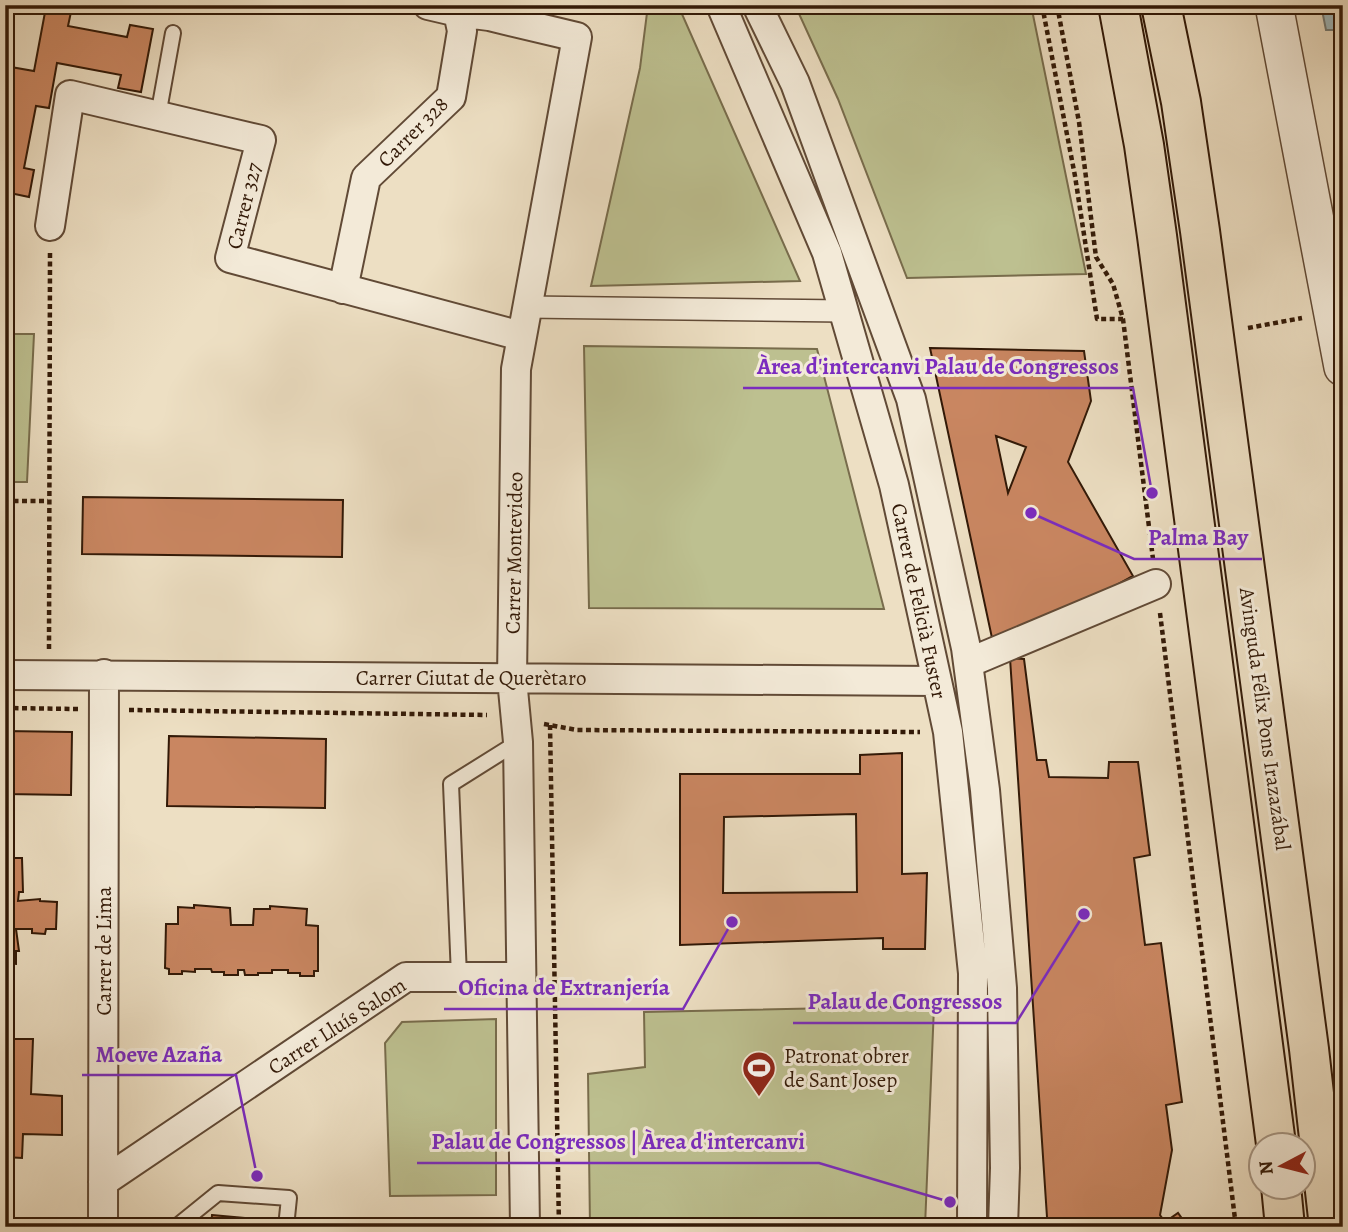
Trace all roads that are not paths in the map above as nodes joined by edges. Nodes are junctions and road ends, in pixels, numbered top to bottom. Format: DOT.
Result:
graph roads {
  1 [pos="428,5"];
  2 [pos="721,5"];
  3 [pos="757,5"];
  4 [pos="1118,5"];
  5 [pos="1161,5"];
  6 [pos="1274,5"];
  7 [pos="458,12"];
  8 [pos="173,33"];
  9 [pos="158,116"];
  10 [pos="50,226"];
  11 [pos="343,289"];
  12 [pos="527,307"];
  13 [pos="844,311"];
  14 [pos="521,336"];
  15 [pos="1343,367"];
  16 [pos="1156,584"];
  17 [pos="968,663"];
  18 [pos="104,674"];
  19 [pos="5,675"];
  20 [pos="512,678"];
  21 [pos="937,681"];
  22 [pos="517,731"];
  23 [pos="458,976"];
  24 [pos="520,977"];
  25 [pos="1308,1049"];
  26 [pos="1343,1086"];
  27 [pos="1274,1130"];
  28 [pos="103,1182"];
  29 [pos="1283,1200"];
  30 [pos="103,1227"];
  31 [pos="176,1227"];
  32 [pos="286,1227"];
  33 [pos="525,1227"];
  34 [pos="972,1227"];
  35 [pos="1003,1227"];
  36 [pos="1286,1227"];
  37 [pos="1329,1227"];
  1 -- 7 [label="street, Carrer Montevideo"];
  2 -- 13 [label="street, Carrer de Felicià Fuster"];
  3 -- 17 [label="street, Carrer de Felicià Fuster"];
  4 -- 27 [label="highway, Avinguda Félix Pons Irazazábal"];
  5 -- 25 [label="highway, Avinguda Félix Pons Irazazábal"];
  6 -- 15 [label="street"];
  7 -- 11 [label="street, Carrer 328"];
  7 -- 12 [label="street, Carrer Montevideo"];
  8 -- 9 [label="lane"];
  9 -- 10 [label="street, Carrer 327"];
  9 -- 11 [label="street, Carrer 327"];
  11 -- 14 [label="street, Carrer 327"];
  12 -- 13 [label="street"];
  12 -- 14 [label="street, Carrer Montevideo"];
  13 -- 21 [label="street, Carrer de Felicià Fuster"];
  14 -- 20 [label="street, Carrer Montevideo"];
  16 -- 17 [label="street"];
  17 -- 35 [label="street, Carrer de Felicià Fuster"];
  18 -- 19 [label="street, Carrer Ciutat de Querètaro"];
  18 -- 20 [label="street, Carrer Ciutat de Querètaro"];
  18 -- 28 [label="street, Carrer de Lima"];
  20 -- 21 [label="street, Carrer Ciutat de Querètaro"];
  20 -- 22 [label="street, Carrer Montevideo"];
  21 -- 34 [label="street, Carrer de Felicià Fuster"];
  22 -- 23 [label="lane"];
  22 -- 24 [label="street, Carrer Montevideo"];
  23 -- 24 [label="street, Carrer Lluís Salom"];
  23 -- 28 [label="street, Carrer Lluís Salom"];
  24 -- 33 [label="street, Carrer Montevideo"];
  25 -- 26 [label="highway"];
  25 -- 37 [label="highway, Avinguda Félix Pons Irazazábal"];
  28 -- 30 [label="street, Carrer de Lima"];
  29 -- 36 [label="highway"];
  31 -- 32 [label="lane"];
}
